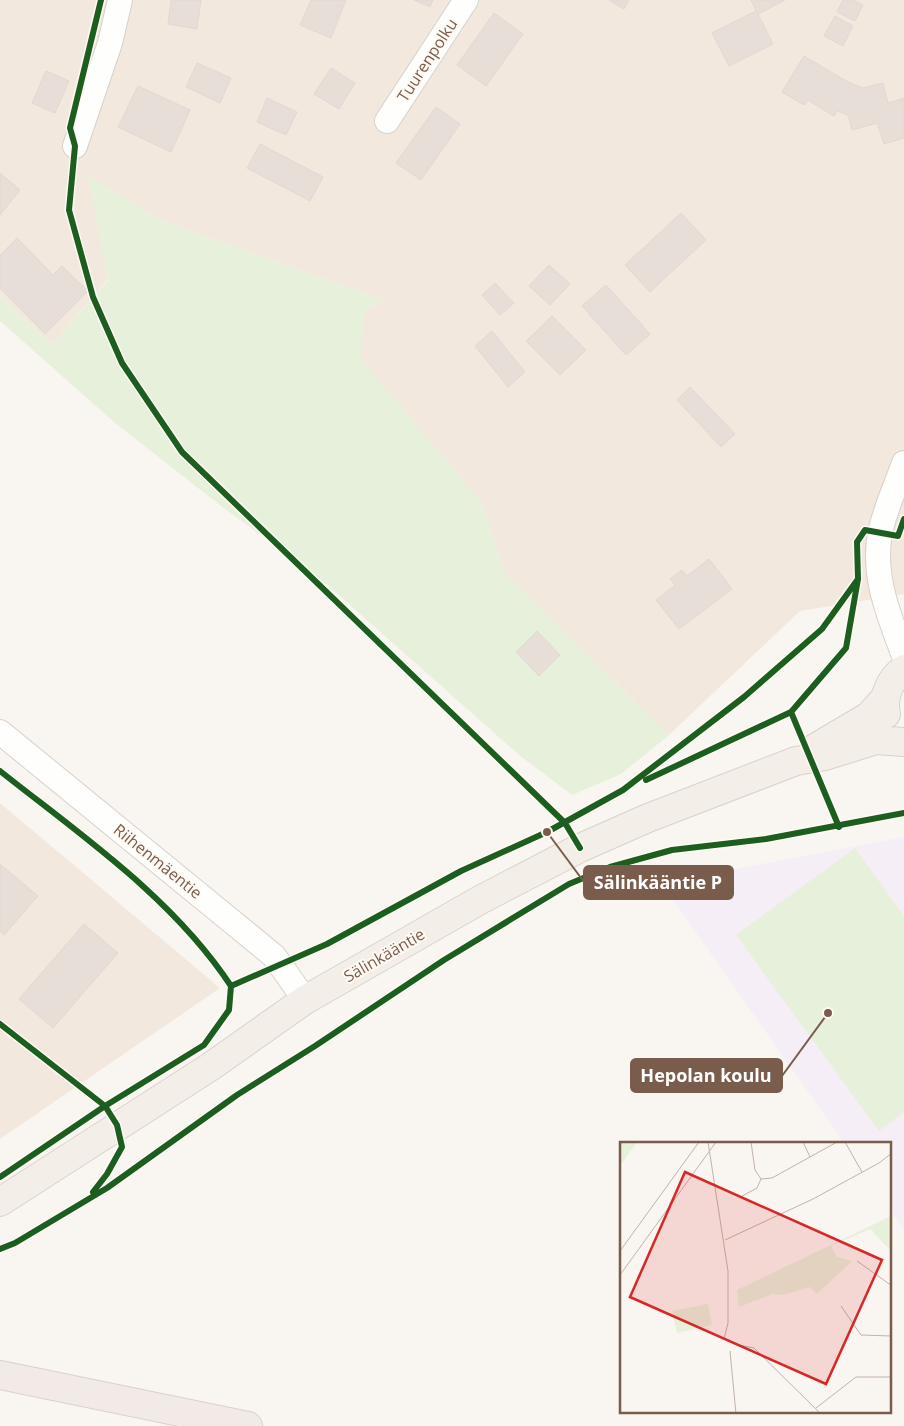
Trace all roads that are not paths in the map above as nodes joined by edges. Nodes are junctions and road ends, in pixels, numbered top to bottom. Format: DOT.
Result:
graph roads {
  1 [pos="120,0"];
  2 [pos="466,0"];
  3 [pos="387,120"];
  4 [pos="76,146"];
  5 [pos="904,463"];
  6 [pos="904,656"];
  7 [pos="904,669"];
  8 [pos="886,697"];
  9 [pos="0,732"];
  10 [pos="904,742"];
  11 [pos="796,761"];
  12 [pos="305,1000"];
  13 [pos="0,1202"];
  14 [pos="0,1375"];
  15 [pos="248,1426"];
  1 -- 4 [label="street"];
  2 -- 3 [label="street, Tuurenpolku"];
  5 -- 6 [label="street"];
  7 -- 8 [label="main road, Sälinkääntie"];
  8 -- 10 [label="main road"];
  8 -- 11 [label="main road, Sälinkääntie"];
  9 -- 12 [label="street, Riihenmäentie"];
  10 -- 11 [label="main road, Sälinkääntie"];
  11 -- 12 [label="main road, Sälinkääntie"];
  12 -- 13 [label="main road, Sälinkääntie"];
  14 -- 15 [label="highway"];
}
